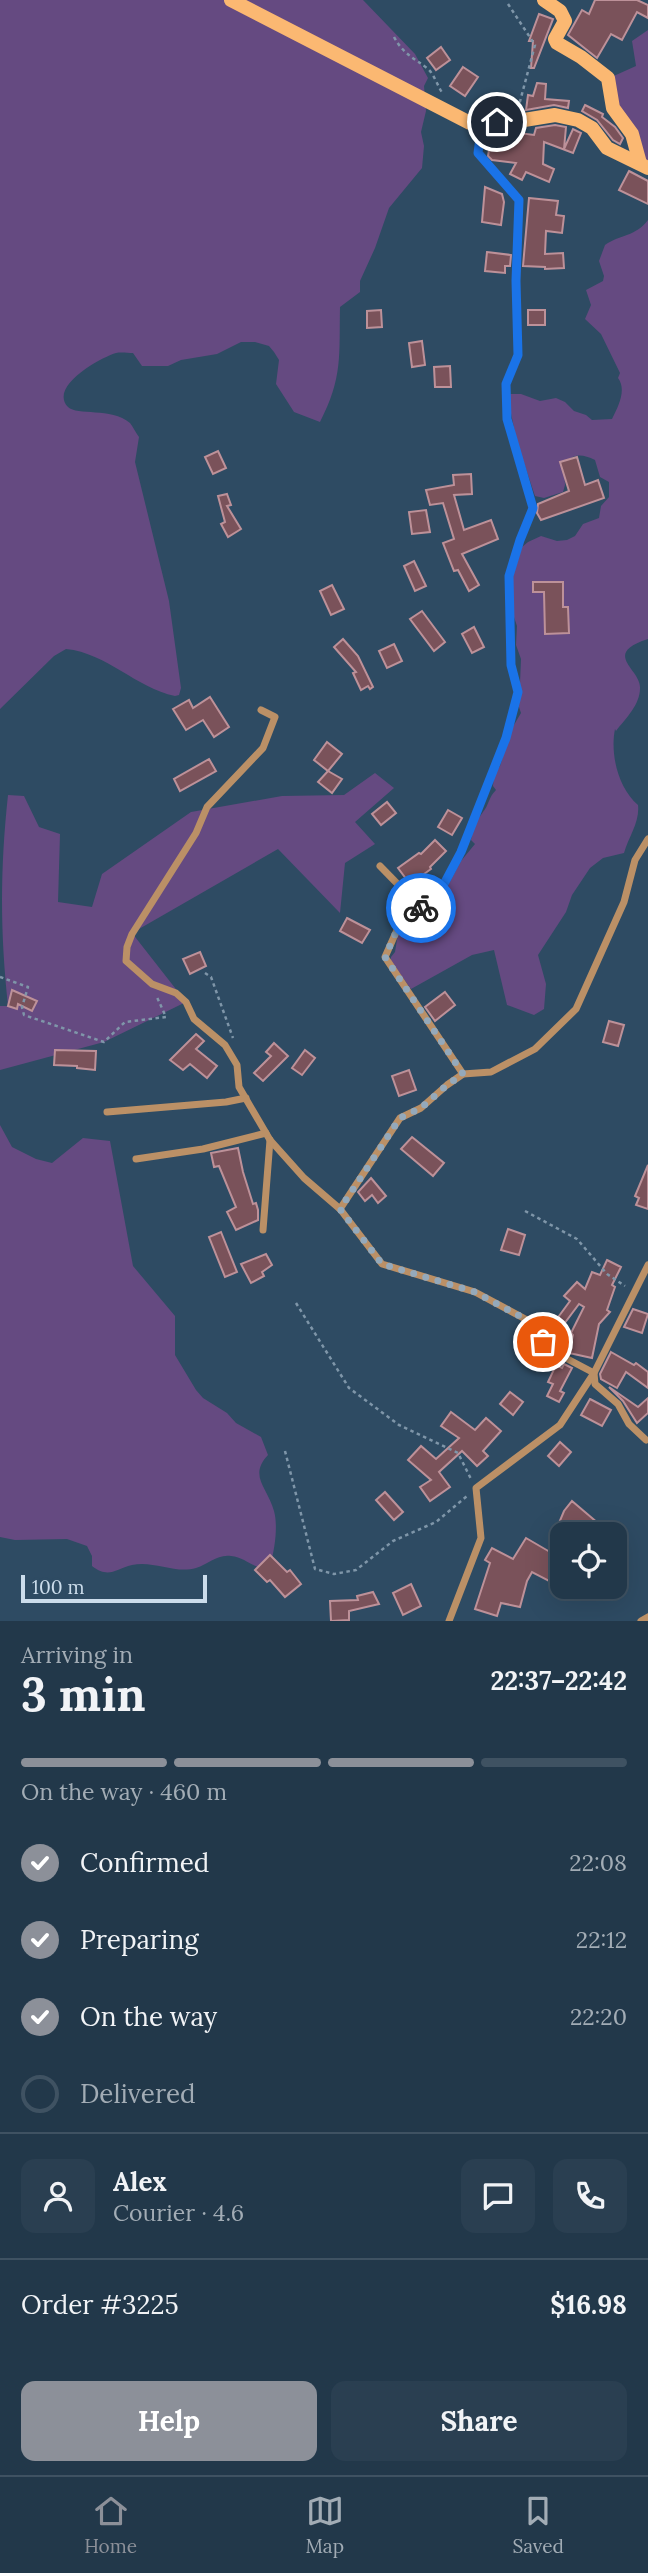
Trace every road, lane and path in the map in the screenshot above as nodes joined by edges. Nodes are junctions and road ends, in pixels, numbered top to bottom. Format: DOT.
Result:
graph roads {
  1 [pos="231,0"];
  2 [pos="544,0"];
  3 [pos="508,4"];
  4 [pos="394,37"];
  5 [pos="446,99"];
  6 [pos="512,122"];
  7 [pos="482,123"];
  8 [pos="644,166"];
  9 [pos="261,710"];
  10 [pos="648,839"];
  11 [pos="380,866"];
  12 [pos="421,908"];
  13 [pos="205,973"];
  14 [pos="0,977"];
  15 [pos="152,984"];
  16 [pos="237,1065"];
  17 [pos="463,1074"];
  18 [pos="246,1098"];
  19 [pos="107,1112"];
  20 [pos="268,1136"];
  21 [pos="136,1159"];
  22 [pos="340,1209"];
  23 [pos="525,1212"];
  24 [pos="263,1230"];
  25 [pos="648,1265"];
  26 [pos="645,1281"];
  27 [pos="634,1292"];
  28 [pos="296,1303"];
  29 [pos="594,1373"];
  30 [pos="646,1440"];
  31 [pos="285,1451"];
  32 [pos="476,1488"];
  33 [pos="648,1617"];
  34 [pos="450,1620"];
  35 [pos="460,1621"];
  36 [pos="640,1621"];
  1 -- 7 [label="street"];
  2 -- 8 [label="street"];
  3 -- 6 [label="path"];
  4 -- 5 [label="path"];
  6 -- 7 [label="street"];
  6 -- 8 [label="street"];
  7 -- 12 [label="street"];
  9 -- 15 [label="street"];
  10 -- 17 [label="street"];
  11 -- 12 [label="street"];
  12 -- 17 [label="street"];
  13 -- 16 [label="path"];
  14 -- 15 [label="path"];
  15 -- 16 [label="street"];
  16 -- 18 [label="street"];
  17 -- 22 [label="street"];
  18 -- 19 [label="street"];
  18 -- 20 [label="street"];
  20 -- 21 [label="street"];
  20 -- 22 [label="street"];
  20 -- 24 [label="street"];
  22 -- 29 [label="street"];
  23 -- 27 [label="path"];
  25 -- 26 [label="street"];
  26 -- 27 [label="street"];
  27 -- 29 [label="street"];
  28 -- 32 [label="path"];
  29 -- 30 [label="street"];
  29 -- 32 [label="street"];
  31 -- 32 [label="path"];
  32 -- 34 [label="street"];
  33 -- 36 [label="street"];
  34 -- 35 [label="street"];
}
